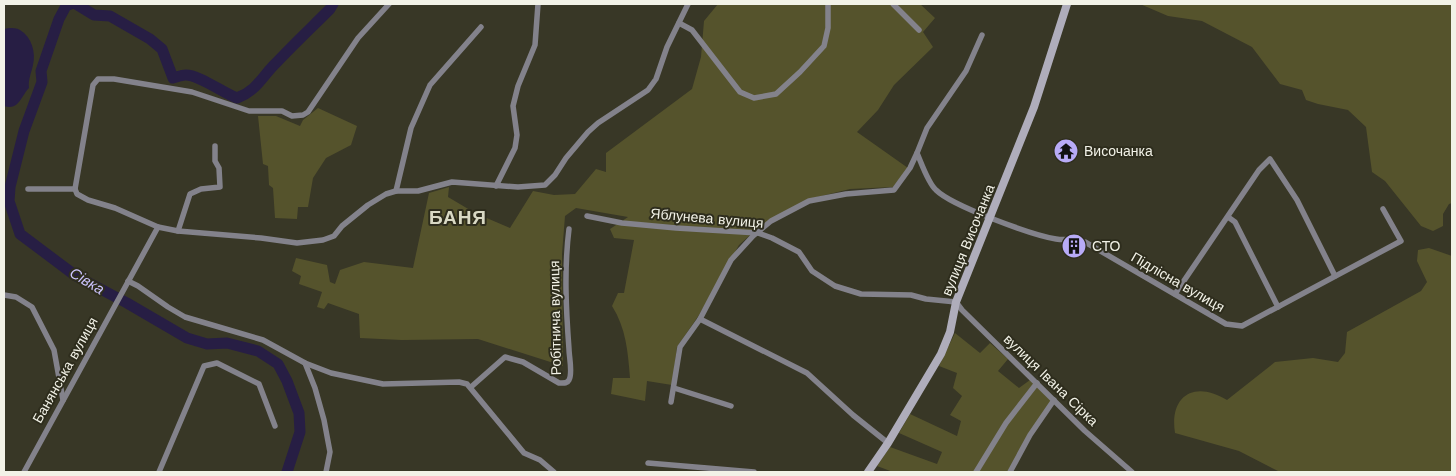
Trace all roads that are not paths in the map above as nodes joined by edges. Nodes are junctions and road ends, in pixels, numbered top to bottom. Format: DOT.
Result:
graph roads {
  1 [pos="390,4"];
  2 [pos="538,4"];
  3 [pos="688,4"];
  4 [pos="828,4"];
  5 [pos="893,4"];
  6 [pos="1066,4"];
  7 [pos="679,24"];
  8 [pos="481,27"];
  9 [pos="919,30"];
  10 [pos="982,35"];
  11 [pos="214,146"];
  12 [pos="917,153"];
  13 [pos="496,186"];
  14 [pos="28,189"];
  15 [pos="75,189"];
  16 [pos="396,191"];
  17 [pos="1383,209"];
  18 [pos="587,216"];
  19 [pos="1228,217"];
  20 [pos="991,218"];
  21 [pos="158,227"];
  22 [pos="569,229"];
  23 [pos="178,231"];
  24 [pos="758,233"];
  25 [pos="1335,276"];
  26 [pos="128,281"];
  27 [pos="1175,294"];
  28 [pos="4,295"];
  29 [pos="956,302"];
  30 [pos="1278,307"];
  31 [pos="700,319"];
  32 [pos="305,363"];
  33 [pos="1037,383"];
  34 [pos="471,387"];
  35 [pos="674,388"];
  36 [pos="63,400"];
  37 [pos="1054,400"];
  38 [pos="671,402"];
  39 [pos="731,406"];
  40 [pos="275,426"];
  41 [pos="888,443"];
  42 [pos="648,463"];
  43 [pos="24,472"];
  44 [pos="159,472"];
  45 [pos="326,472"];
  46 [pos="554,472"];
  47 [pos="754,472"];
  48 [pos="868,472"];
  49 [pos="976,472"];
  50 [pos="1010,472"];
  51 [pos="1132,472"];
  1 -- 15 [label="street"];
  2 -- 13 [label="street"];
  3 -- 7 [label="street"];
  4 -- 7 [label="street"];
  5 -- 9 [label="street"];
  6 -- 20 [label="street, вулиця Височанка"];
  7 -- 13 [label="street"];
  8 -- 16 [label="street"];
  10 -- 12 [label="street"];
  11 -- 23 [label="street"];
  12 -- 20 [label="street, Підлісна вулиця"];
  12 -- 24 [label="street"];
  13 -- 16 [label="street"];
  14 -- 15 [label="street"];
  15 -- 21 [label="street"];
  16 -- 23 [label="street"];
  17 -- 25 [label="street, Підлісна вулиця"];
  18 -- 24 [label="street, Яблунева вулиця"];
  19 -- 25 [label="street"];
  19 -- 27 [label="street"];
  19 -- 30 [label="street"];
  20 -- 27 [label="street, Підлісна вулиця"];
  20 -- 29 [label="street, вулиця Височанка"];
  21 -- 23 [label="street"];
  21 -- 26 [label="street, Банянська вулиця"];
  22 -- 34 [label="street, Робітнича вулиця"];
  24 -- 29 [label="street, Яблунева вулиця"];
  24 -- 31 [label="street"];
  25 -- 30 [label="street, Підлісна вулиця"];
  26 -- 32 [label="street"];
  26 -- 36 [label="street, Банянська вулиця"];
  27 -- 30 [label="street, Підлісна вулиця"];
  28 -- 36 [label="street"];
  29 -- 33 [label="street, вулиця Івана Сірка"];
  29 -- 41 [label="street, вулиця Височанка"];
  31 -- 35 [label="street"];
  31 -- 41 [label="street"];
  32 -- 34 [label="street"];
  32 -- 45 [label="street"];
  33 -- 37 [label="street, вулиця Івана Сірка"];
  33 -- 49 [label="street"];
  34 -- 46 [label="street"];
  35 -- 38 [label="street"];
  35 -- 39 [label="street"];
  36 -- 43 [label="street, Банянська вулиця"];
  37 -- 50 [label="street"];
  37 -- 51 [label="street, вулиця Івана Сірка"];
  40 -- 44 [label="street"];
  41 -- 48 [label="street, вулиця Височанка"];
  42 -- 47 [label="street"];
}
